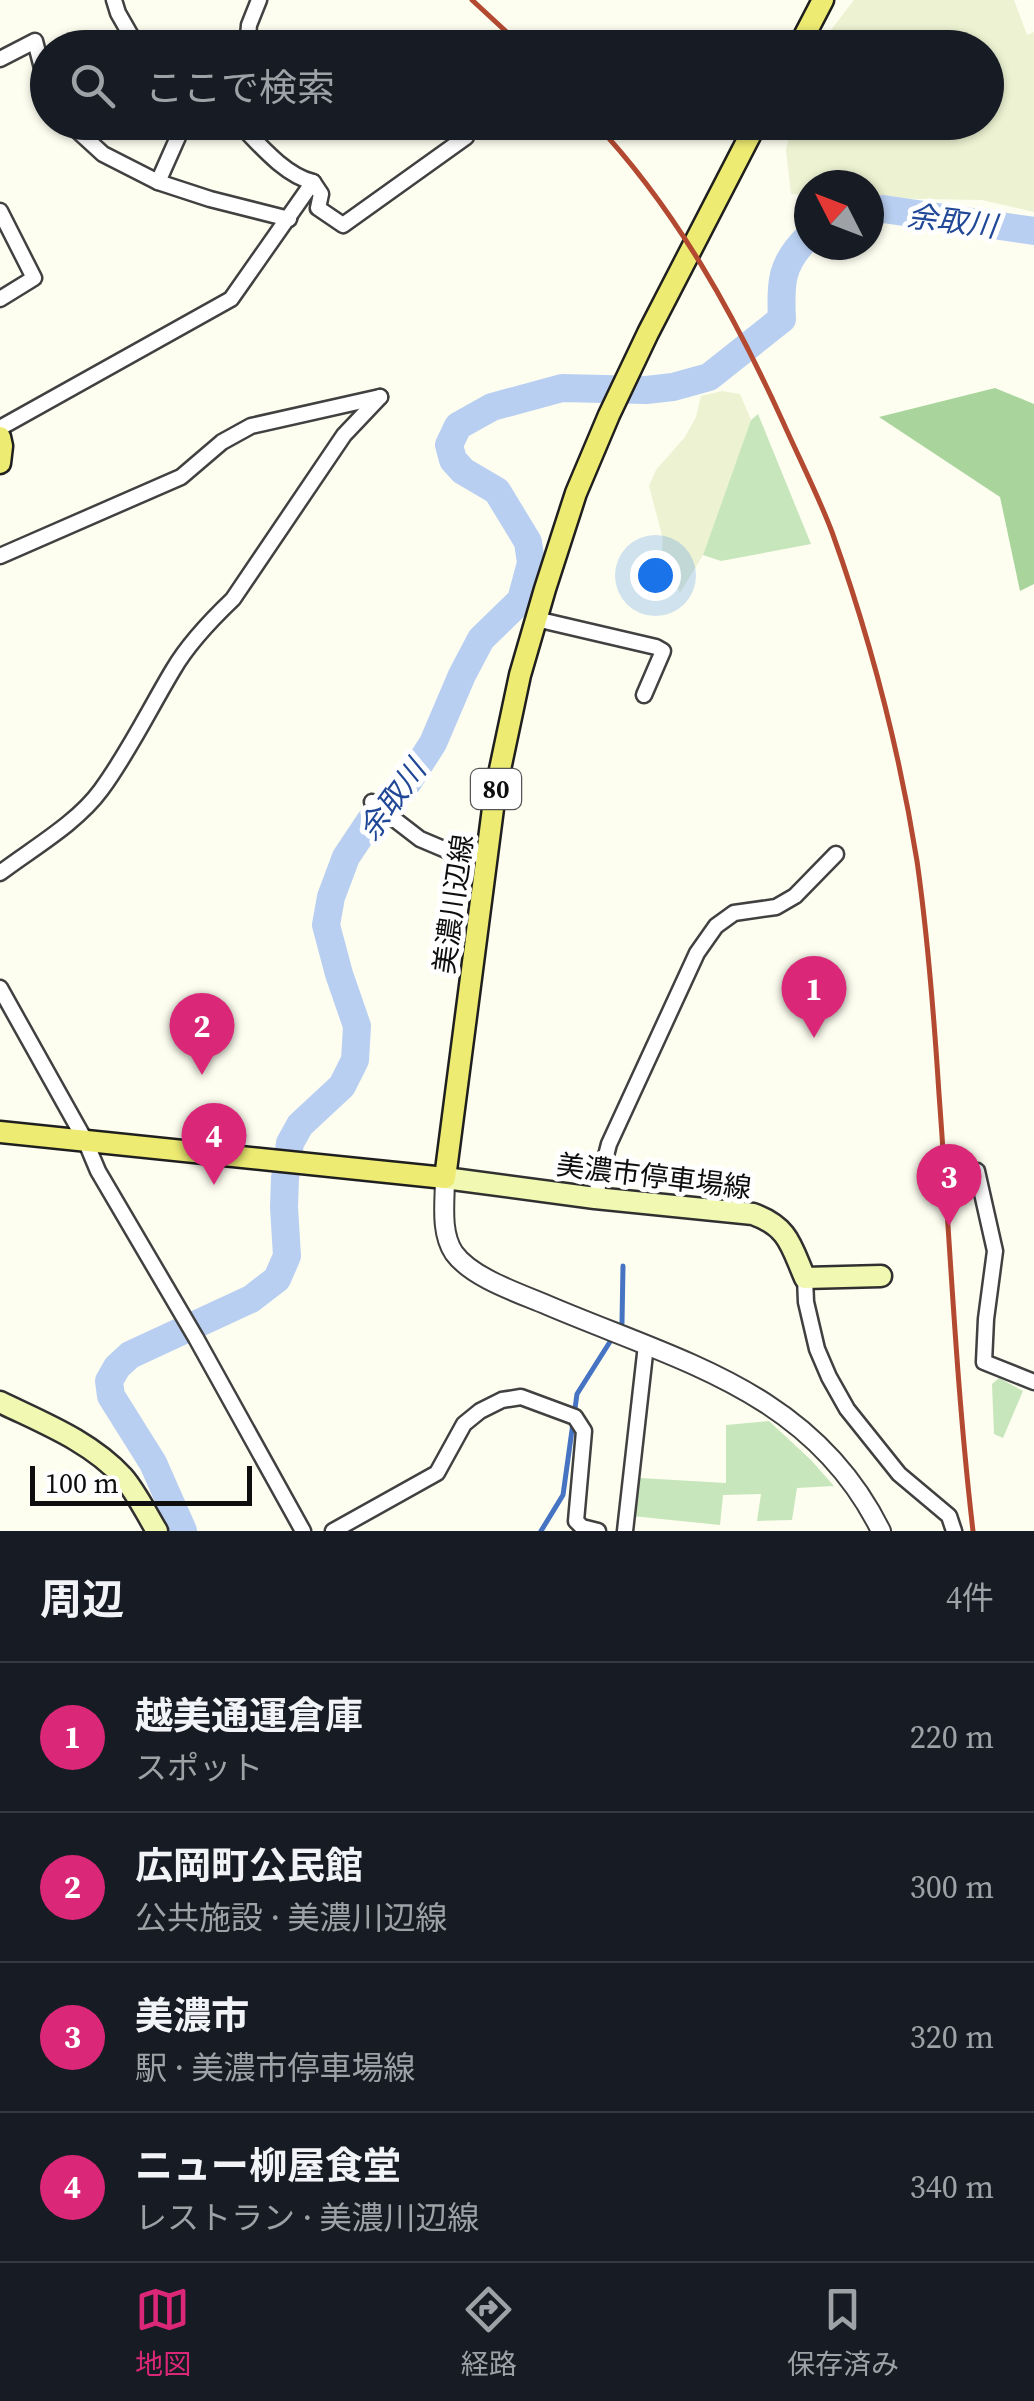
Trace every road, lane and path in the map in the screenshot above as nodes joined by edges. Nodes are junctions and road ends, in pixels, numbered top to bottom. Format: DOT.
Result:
graph roads {
  1 [pos="114,0"];
  2 [pos="259,0"];
  3 [pos="823,0"];
  4 [pos="127,30"];
  5 [pos="249,30"];
  6 [pos="807,30"];
  7 [pos="30,44"];
  8 [pos="0,59"];
  9 [pos="88,140"];
  10 [pos="177,140"];
  11 [pos="255,140"];
  12 [pos="462,140"];
  13 [pos="749,140"];
  14 [pos="158,182"];
  15 [pos="313,182"];
  16 [pos="0,210"];
  17 [pos="288,219"];
  18 [pos="0,299"];
  19 [pos="0,428"];
  20 [pos="0,437"];
  21 [pos="0,463"];
  22 [pos="0,556"];
  23 [pos="536,619"];
  24 [pos="644,695"];
  25 [pos="372,802"];
  26 [pos="836,854"];
  27 [pos="487,855"];
  28 [pos="0,873"];
  29 [pos="0,988"];
  30 [pos="0,1132"];
  31 [pos="85,1140"];
  32 [pos="978,1171"];
  33 [pos="445,1178"];
  34 [pos="595,1198"];
  35 [pos="882,1276"];
  36 [pos="805,1278"];
  37 [pos="646,1346"];
  38 [pos="1034,1382"];
  39 [pos="0,1402"];
  40 [pos="157,1531"];
  41 [pos="303,1531"];
  42 [pos="333,1531"];
  43 [pos="598,1531"];
  44 [pos="625,1531"];
  45 [pos="881,1531"];
  46 [pos="954,1531"];
  1 -- 4 [label="street"];
  2 -- 5 [label="street"];
  3 -- 6 [label="main road"];
  7 -- 8 [label="street"];
  9 -- 14 [label="street"];
  10 -- 14 [label="street"];
  11 -- 15 [label="street"];
  12 -- 15 [label="street"];
  13 -- 23 [label="main road, 美濃川辺線 / 80"];
  14 -- 17 [label="street"];
  15 -- 17 [label="street"];
  16 -- 18 [label="street"];
  17 -- 19 [label="street"];
  20 -- 21 [label="main road"];
  22 -- 28 [label="street"];
  23 -- 24 [label="street"];
  23 -- 27 [label="main road, 美濃川辺線 / 80"];
  25 -- 27 [label="street"];
  26 -- 34 [label="street"];
  27 -- 33 [label="main road, 美濃川辺線 / 80"];
  29 -- 31 [label="street"];
  30 -- 31 [label="main road"];
  31 -- 33 [label="main road"];
  31 -- 41 [label="street"];
  32 -- 38 [label="street"];
  33 -- 34 [label="main road, 美濃市停車場線"];
  33 -- 37 [label="street"];
  34 -- 36 [label="main road, 美濃市停車場線"];
  35 -- 36 [label="main road"];
  36 -- 46 [label="street"];
  37 -- 44 [label="street"];
  37 -- 45 [label="street"];
  39 -- 40 [label="main road"];
  42 -- 43 [label="street"];
}
